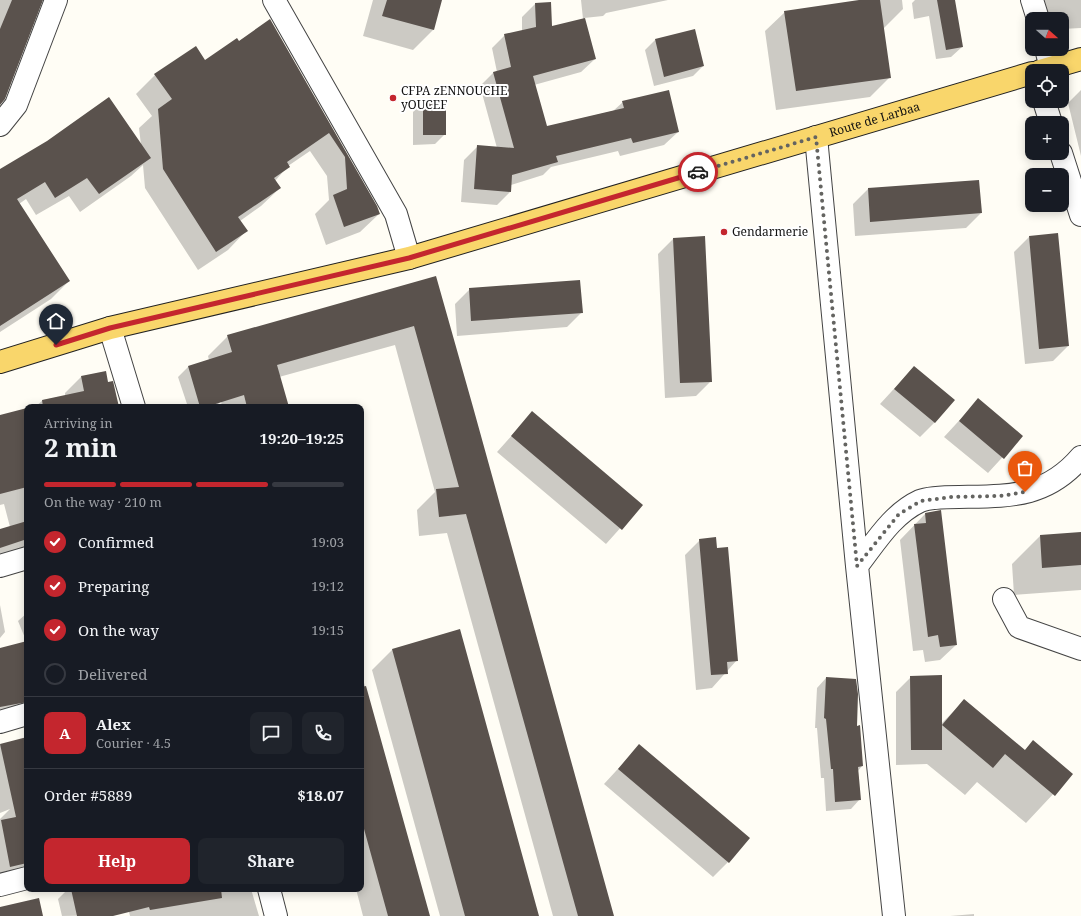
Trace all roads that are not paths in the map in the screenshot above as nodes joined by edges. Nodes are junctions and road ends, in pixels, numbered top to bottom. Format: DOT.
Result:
graph roads {
  1 [pos="56,0"];
  2 [pos="274,0"];
  3 [pos="1032,0"];
  4 [pos="1036,12"];
  5 [pos="1081,59"];
  6 [pos="1048,64"];
  7 [pos="1025,70"];
  8 [pos="0,125"];
  9 [pos="816,137"];
  10 [pos="1063,160"];
  11 [pos="1081,215"];
  12 [pos="409,258"];
  13 [pos="110,328"];
  14 [pos="0,362"];
  15 [pos="133,404"];
  16 [pos="1081,456"];
  17 [pos="24,559"];
  18 [pos="0,566"];
  19 [pos="857,566"];
  20 [pos="1004,599"];
  21 [pos="1081,649"];
  22 [pos="24,715"];
  23 [pos="0,722"];
  24 [pos="24,879"];
  25 [pos="0,885"];
  26 [pos="270,892"];
  27 [pos="276,916"];
  28 [pos="894,916"];
  1 -- 8 [label="street"];
  2 -- 12 [label="street"];
  3 -- 4 [label="street"];
  5 -- 6 [label="main road, Route de Larbaa"];
  7 -- 9 [label="main road, Route de Larbaa"];
  9 -- 12 [label="main road, Route de Larbaa"];
  9 -- 19 [label="street"];
  10 -- 11 [label="street"];
  12 -- 13 [label="main road, Route de Larbaa"];
  13 -- 14 [label="main road, Route de Larbaa"];
  13 -- 15 [label="street"];
  16 -- 19 [label="street"];
  17 -- 18 [label="street"];
  19 -- 28 [label="street"];
  20 -- 21 [label="street"];
  22 -- 23 [label="street"];
  24 -- 25 [label="street"];
  26 -- 27 [label="street"];
}
